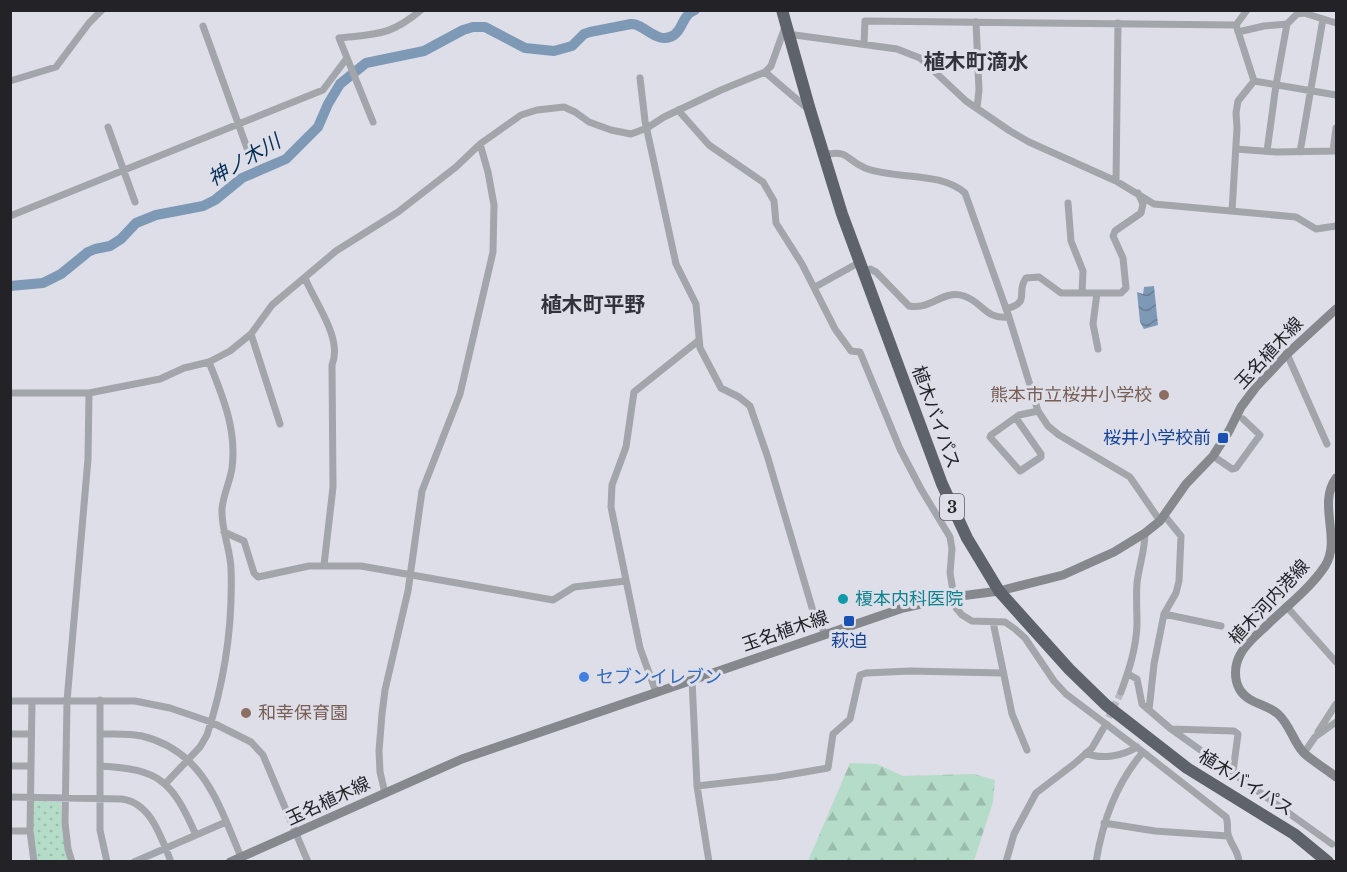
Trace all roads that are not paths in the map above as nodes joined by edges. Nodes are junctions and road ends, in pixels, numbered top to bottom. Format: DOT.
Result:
graph roads {
  1 [pos="102,10"];
  2 [pos="422,10"];
  3 [pos="782,10"];
  4 [pos="1246,10"];
  5 [pos="1323,19"];
  6 [pos="976,22"];
  7 [pos="1118,23"];
  8 [pos="1336,23"];
  9 [pos="1287,24"];
  10 [pos="203,26"];
  11 [pos="1237,29"];
  12 [pos="788,31"];
  13 [pos="864,44"];
  14 [pos="347,58"];
  15 [pos="765,72"];
  16 [pos="640,78"];
  17 [pos="10,81"];
  18 [pos="1254,81"];
  19 [pos="1276,85"];
  20 [pos="1310,91"];
  21 [pos="1336,95"];
  22 [pos="977,108"];
  23 [pos="678,110"];
  24 [pos="810,110"];
  25 [pos="373,122"];
  26 [pos="239,125"];
  27 [pos="108,127"];
  28 [pos="647,128"];
  29 [pos="1336,128"];
  30 [pos="480,144"];
  31 [pos="1236,149"];
  32 [pos="1267,151"];
  33 [pos="1335,151"];
  34 [pos="1300,152"];
  35 [pos="823,154"];
  36 [pos="251,159"];
  37 [pos="123,170"];
  38 [pos="1116,181"];
  39 [pos="1137,192"];
  40 [pos="135,202"];
  41 [pos="1068,203"];
  42 [pos="1232,211"];
  43 [pos="10,216"];
  44 [pos="1336,226"];
  45 [pos="862,266"];
  46 [pos="305,278"];
  47 [pos="815,287"];
  48 [pos="1082,293"];
  49 [pos="1097,293"];
  50 [pos="1006,309"];
  51 [pos="1336,309"];
  52 [pos="1009,317"];
  53 [pos="251,334"];
  54 [pos="698,341"];
  55 [pos="1098,349"];
  56 [pos="1287,354"];
  57 [pos="209,362"];
  58 [pos="10,393"];
  59 [pos="89,393"];
  60 [pos="1038,411"];
  61 [pos="1016,418"];
  62 [pos="1244,419"];
  63 [pos="280,424"];
  64 [pos="1327,444"];
  65 [pos="1213,456"];
  66 [pos="1336,478"];
  67 [pos="1162,518"];
  68 [pos="224,532"];
  69 [pos="1145,533"];
  70 [pos="324,565"];
  71 [pos="411,575"];
  72 [pos="626,581"];
  73 [pos="999,591"];
  74 [pos="953,597"];
  75 [pos="1286,606"];
  76 [pos="1164,614"];
  77 [pos="993,622"];
  78 [pos="1221,627"];
  79 [pos="825,634"];
  80 [pos="1336,662"];
  81 [pos="1002,673"];
  82 [pos="1128,674"];
  83 [pos="692,680"];
  84 [pos="656,692"];
  85 [pos="1121,692"];
  86 [pos="67,700"];
  87 [pos="100,700"];
  88 [pos="10,701"];
  89 [pos="32,701"];
  90 [pos="1336,704"];
  91 [pos="1149,710"];
  92 [pos="211,722"];
  93 [pos="1336,722"];
  94 [pos="1103,729"];
  95 [pos="1171,729"];
  96 [pos="10,734"];
  97 [pos="31,734"];
  98 [pos="100,734"];
  99 [pos="1315,737"];
  100 [pos="1140,749"];
  101 [pos="1027,750"];
  102 [pos="1086,753"];
  103 [pos="1304,753"];
  104 [pos="188,759"];
  105 [pos="100,765"];
  106 [pos="10,766"];
  107 [pos="31,766"];
  108 [pos="1233,772"];
  109 [pos="1336,777"];
  110 [pos="166,783"];
  111 [pos="697,786"];
  112 [pos="384,793"];
  113 [pos="10,797"];
  114 [pos="31,797"];
  115 [pos="66,797"];
  116 [pos="100,798"];
  117 [pos="226,822"];
  118 [pos="1104,823"];
  119 [pos="10,831"];
  120 [pos="30,831"];
  121 [pos="297,834"];
  122 [pos="196,835"];
  123 [pos="1228,836"];
  124 [pos="1332,844"];
  125 [pos="165,848"];
  126 [pos="241,857"];
  127 [pos="34,861"];
  128 [pos="72,861"];
  129 [pos="107,861"];
  130 [pos="134,861"];
  131 [pos="171,861"];
  132 [pos="230,861"];
  133 [pos="308,861"];
  134 [pos="709,861"];
  135 [pos="1006,861"];
  136 [pos="1096,861"];
  137 [pos="1239,861"];
  138 [pos="1328,861"];
  1 -- 17 [label="street"];
  2 -- 14 [label="street"];
  3 -- 12 [label="highway, 植木バイパス / 3"];
  4 -- 11 [label="street"];
  5 -- 8 [label="street"];
  5 -- 9 [label="street"];
  5 -- 20 [label="street"];
  6 -- 7 [label="street"];
  6 -- 13 [label="street"];
  6 -- 22 [label="street"];
  7 -- 11 [label="street"];
  7 -- 38 [label="street"];
  9 -- 11 [label="street"];
  9 -- 19 [label="street"];
  10 -- 26 [label="street"];
  11 -- 18 [label="street"];
  12 -- 13 [label="street"];
  12 -- 15 [label="street"];
  12 -- 24 [label="highway, 植木バイパス / 3"];
  13 -- 22 [label="street"];
  14 -- 25 [label="street"];
  14 -- 26 [label="street"];
  15 -- 23 [label="street"];
  15 -- 24 [label="street"];
  16 -- 28 [label="street"];
  18 -- 19 [label="street"];
  18 -- 31 [label="street"];
  19 -- 20 [label="street"];
  19 -- 32 [label="street"];
  20 -- 21 [label="street"];
  20 -- 34 [label="street"];
  22 -- 38 [label="street"];
  23 -- 28 [label="street"];
  23 -- 47 [label="street"];
  24 -- 35 [label="highway, 植木バイパス / 3"];
  26 -- 36 [label="street"];
  26 -- 37 [label="street"];
  27 -- 37 [label="street"];
  28 -- 30 [label="street"];
  28 -- 54 [label="street"];
  29 -- 33 [label="street"];
  30 -- 46 [label="street"];
  30 -- 71 [label="street"];
  31 -- 32 [label="street"];
  31 -- 42 [label="street"];
  32 -- 34 [label="street"];
  33 -- 34 [label="street"];
  35 -- 45 [label="highway, 植木バイパス / 3"];
  35 -- 50 [label="street"];
  37 -- 40 [label="street"];
  37 -- 43 [label="street"];
  38 -- 39 [label="street"];
  39 -- 42 [label="street"];
  39 -- 49 [label="street"];
  41 -- 48 [label="street"];
  42 -- 44 [label="street"];
  45 -- 47 [label="street"];
  45 -- 52 [label="street"];
  45 -- 73 [label="highway, 植木バイパス / 3"];
  46 -- 53 [label="street"];
  46 -- 70 [label="street"];
  47 -- 74 [label="street"];
  48 -- 49 [label="street"];
  48 -- 50 [label="street"];
  49 -- 55 [label="street"];
  50 -- 52 [label="street"];
  51 -- 56 [label="main road, 玉名植木線"];
  52 -- 60 [label="street"];
  53 -- 57 [label="street"];
  53 -- 63 [label="street"];
  54 -- 72 [label="street"];
  54 -- 79 [label="street"];
  56 -- 64 [label="street"];
  56 -- 65 [label="main road, 玉名植木線"];
  57 -- 59 [label="street"];
  57 -- 68 [label="street"];
  58 -- 59 [label="street"];
  59 -- 86 [label="street"];
  60 -- 61 [label="street"];
  60 -- 67 [label="street"];
  61 -- 61 [label="street"];
  62 -- 65 [label="street"];
  65 -- 67 [label="main road, 玉名植木線"];
  66 -- 75 [label="main road, 植木河内港線"];
  67 -- 69 [label="main road, 玉名植木線"];
  67 -- 76 [label="street"];
  68 -- 70 [label="street"];
  68 -- 92 [label="street"];
  69 -- 73 [label="main road, 玉名植木線"];
  69 -- 82 [label="street"];
  70 -- 71 [label="street"];
  71 -- 72 [label="street"];
  71 -- 112 [label="street"];
  72 -- 84 [label="street"];
  73 -- 74 [label="main road, 玉名植木線"];
  73 -- 138 [label="highway, 植木バイパス / 3"];
  74 -- 77 [label="street"];
  74 -- 79 [label="main road, 玉名植木線"];
  75 -- 80 [label="street"];
  75 -- 103 [label="main road, 植木河内港線"];
  76 -- 78 [label="street"];
  76 -- 91 [label="street"];
  77 -- 81 [label="street"];
  77 -- 100 [label="street"];
  79 -- 83 [label="main road, 玉名植木線"];
  81 -- 101 [label="street"];
  81 -- 111 [label="street"];
  82 -- 85 [label="street"];
  82 -- 91 [label="street"];
  83 -- 84 [label="main road, 玉名植木線"];
  83 -- 111 [label="street"];
  84 -- 112 [label="main road, 玉名植木線"];
  86 -- 87 [label="street"];
  86 -- 89 [label="street"];
  86 -- 115 [label="street"];
  87 -- 92 [label="street"];
  87 -- 98 [label="street"];
  88 -- 89 [label="street"];
  89 -- 97 [label="street"];
  90 -- 99 [label="street"];
  91 -- 95 [label="street"];
  92 -- 104 [label="street"];
  92 -- 121 [label="street"];
  93 -- 99 [label="street"];
  94 -- 102 [label="street"];
  95 -- 108 [label="street"];
  95 -- 108 [label="street"];
  96 -- 97 [label="street"];
  97 -- 107 [label="street"];
  98 -- 104 [label="street"];
  98 -- 105 [label="street"];
  99 -- 103 [label="street"];
  100 -- 102 [label="street"];
  100 -- 118 [label="street"];
  100 -- 123 [label="street"];
  102 -- 135 [label="street"];
  103 -- 109 [label="main road, 植木河内港線"];
  104 -- 110 [label="street"];
  104 -- 117 [label="street"];
  105 -- 110 [label="street"];
  105 -- 116 [label="street"];
  106 -- 107 [label="street"];
  107 -- 114 [label="street"];
  108 -- 124 [label="street"];
  110 -- 122 [label="street"];
  111 -- 134 [label="street"];
  112 -- 121 [label="main road, 玉名植木線"];
  113 -- 114 [label="street"];
  114 -- 115 [label="street"];
  114 -- 120 [label="street"];
  115 -- 116 [label="street"];
  115 -- 128 [label="street"];
  116 -- 125 [label="street"];
  116 -- 129 [label="street"];
  117 -- 122 [label="street"];
  117 -- 126 [label="street"];
  118 -- 123 [label="street"];
  118 -- 136 [label="street"];
  119 -- 120 [label="street"];
  120 -- 127 [label="street"];
  121 -- 126 [label="main road, 玉名植木線"];
  121 -- 133 [label="street"];
  122 -- 125 [label="street"];
  123 -- 137 [label="street"];
  125 -- 130 [label="street"];
  125 -- 131 [label="street"];
  126 -- 132 [label="main road, 玉名植木線"];
}
